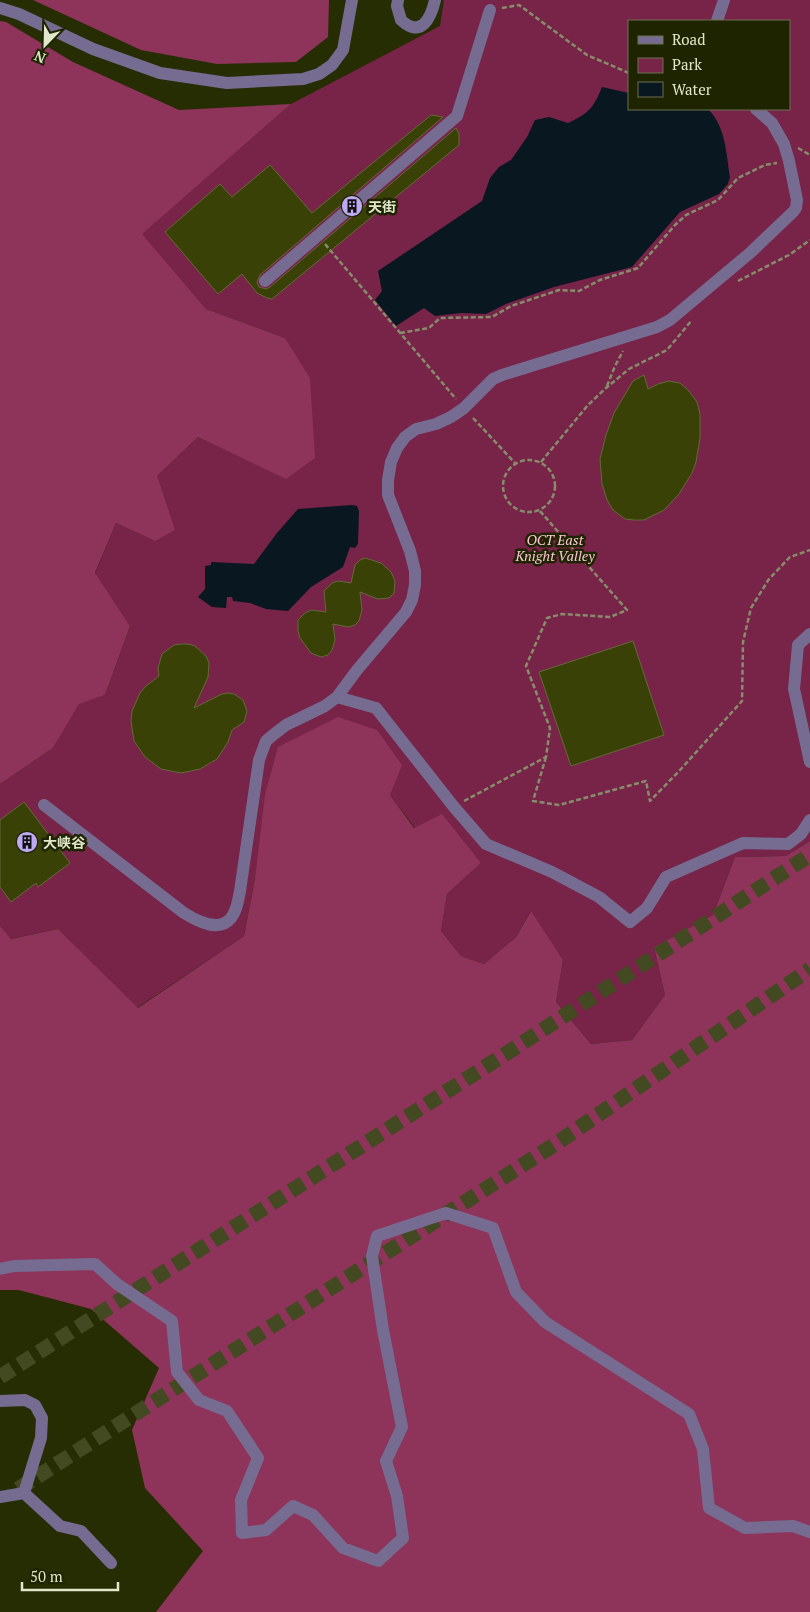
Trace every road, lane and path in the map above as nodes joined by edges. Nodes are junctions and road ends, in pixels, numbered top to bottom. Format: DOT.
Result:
graph roads {
  1 [pos="352,0"];
  2 [pos="398,0"];
  3 [pos="435,0"];
  4 [pos="724,0"];
  5 [pos="0,8"];
  6 [pos="490,10"];
  7 [pos="717,20"];
  8 [pos="628,73"];
  9 [pos="757,110"];
  10 [pos="789,161"];
  11 [pos="318,236"];
  12 [pos="810,240"];
  13 [pos="265,281"];
  14 [pos="734,282"];
  15 [pos="695,316"];
  16 [pos="400,333"];
  17 [pos="632,334"];
  18 [pos="606,388"];
  19 [pos="464,408"];
  20 [pos="541,462"];
  21 [pos="515,463"];
  22 [pos="539,510"];
  23 [pos="810,550"];
  24 [pos="810,634"];
  25 [pos="337,697"];
  26 [pos="546,757"];
  27 [pos="810,762"];
  28 [pos="44,805"];
  29 [pos="454,807"];
  30 [pos="810,820"];
  31 [pos="0,1268"];
  32 [pos="0,1401"];
  33 [pos="24,1493"];
  34 [pos="0,1497"];
  35 [pos="810,1532"];
  36 [pos="111,1563"];
  1 -- 5 [label="street"];
  2 -- 3 [label="street"];
  4 -- 7 [label="street"];
  6 -- 8 [label="path"];
  6 -- 11 [label="street"];
  9 -- 10 [label="street"];
  10 -- 16 [label="path"];
  10 -- 17 [label="street"];
  11 -- 13 [label="street"];
  11 -- 16 [label="path"];
  12 -- 14 [label="path"];
  15 -- 18 [label="path"];
  16 -- 19 [label="path"];
  17 -- 18 [label="path"];
  17 -- 19 [label="street"];
  18 -- 20 [label="path"];
  19 -- 21 [label="path"];
  19 -- 25 [label="street"];
  20 -- 21 [label="path"];
  20 -- 22 [label="path"];
  21 -- 22 [label="path"];
  22 -- 26 [label="path"];
  23 -- 26 [label="path"];
  24 -- 27 [label="street"];
  25 -- 28 [label="street"];
  25 -- 29 [label="street"];
  26 -- 29 [label="path"];
  29 -- 30 [label="street"];
  31 -- 35 [label="street"];
  32 -- 33 [label="street"];
  33 -- 34 [label="street"];
  33 -- 36 [label="street"];
}
